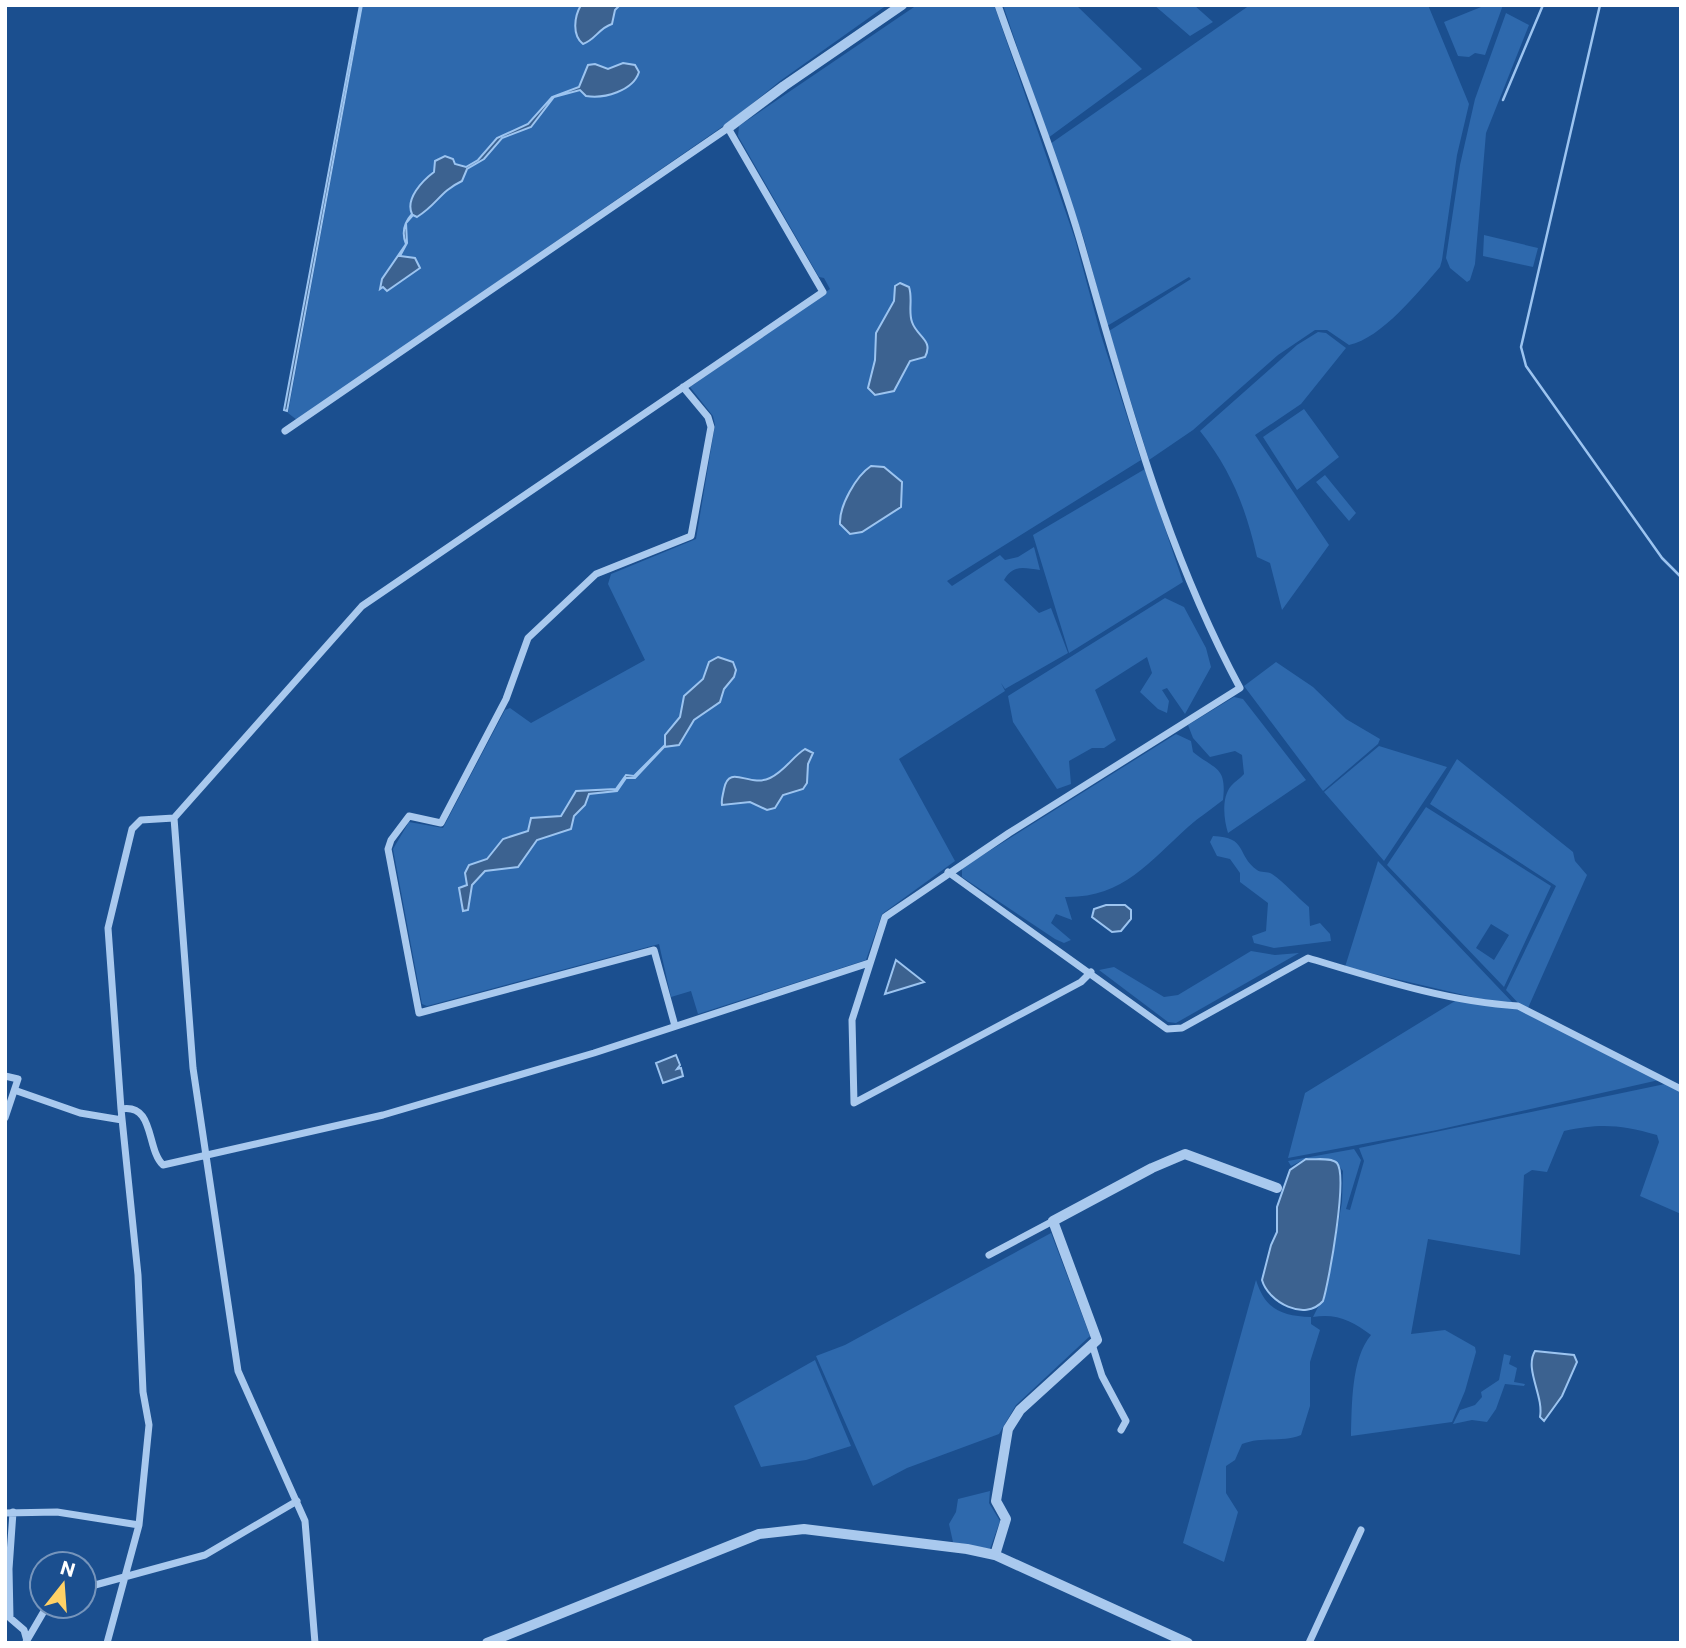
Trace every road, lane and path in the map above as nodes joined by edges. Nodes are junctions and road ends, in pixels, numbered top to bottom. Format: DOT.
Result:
graph roads {
  1 [pos="902,5"];
  2 [pos="998,5"];
  3 [pos="729,128"];
  4 [pos="683,387"];
  5 [pos="285,431"];
  6 [pos="174,818"];
  7 [pos="948,872"];
  8 [pos="869,962"];
  9 [pos="1091,972"];
  10 [pos="675,1026"];
  11 [pos="5,1076"];
  12 [pos="1681,1089"];
  13 [pos="17,1091"];
  14 [pos="121,1109"];
  15 [pos="5,1118"];
  16 [pos="122,1120"];
  17 [pos="206,1156"];
  18 [pos="1277,1188"];
  19 [pos="1053,1222"];
  20 [pos="989,1255"];
  21 [pos="1092,1345"];
  22 [pos="1121,1430"];
  23 [pos="297,1501"];
  24 [pos="9,1512"];
  25 [pos="139,1525"];
  26 [pos="1361,1530"];
  27 [pos="995,1555"];
  28 [pos="124,1576"];
  29 [pos="98,1584"];
  30 [pos="39,1620"];
  31 [pos="27,1642"];
  32 [pos="107,1643"];
  33 [pos="315,1643"];
  34 [pos="487,1643"];
  35 [pos="1188,1643"];
  36 [pos="1309,1643"];
  1 -- 3 [label="street"];
  2 -- 7 [label="street"];
  3 -- 4 [label="street"];
  3 -- 5 [label="street"];
  4 -- 6 [label="street"];
  4 -- 10 [label="street"];
  6 -- 14 [label="street"];
  6 -- 17 [label="street"];
  7 -- 8 [label="street"];
  7 -- 9 [label="street"];
  8 -- 9 [label="street"];
  8 -- 10 [label="street"];
  9 -- 12 [label="street"];
  10 -- 17 [label="street"];
  11 -- 13 [label="street"];
  13 -- 15 [label="street"];
  13 -- 16 [label="street"];
  14 -- 16 [label="street"];
  14 -- 17 [label="street"];
  16 -- 25 [label="street"];
  17 -- 23 [label="street"];
  18 -- 19 [label="street"];
  19 -- 20 [label="street"];
  19 -- 21 [label="street"];
  21 -- 22 [label="street"];
  21 -- 27 [label="street"];
  23 -- 28 [label="street"];
  23 -- 33 [label="street"];
  24 -- 25 [label="street"];
  24 -- 31 [label="street"];
  25 -- 28 [label="street"];
  26 -- 36 [label="street"];
  27 -- 34 [label="street"];
  27 -- 35 [label="street"];
  28 -- 29 [label="street"];
  28 -- 32 [label="street"];
  30 -- 31 [label="street"];
}
